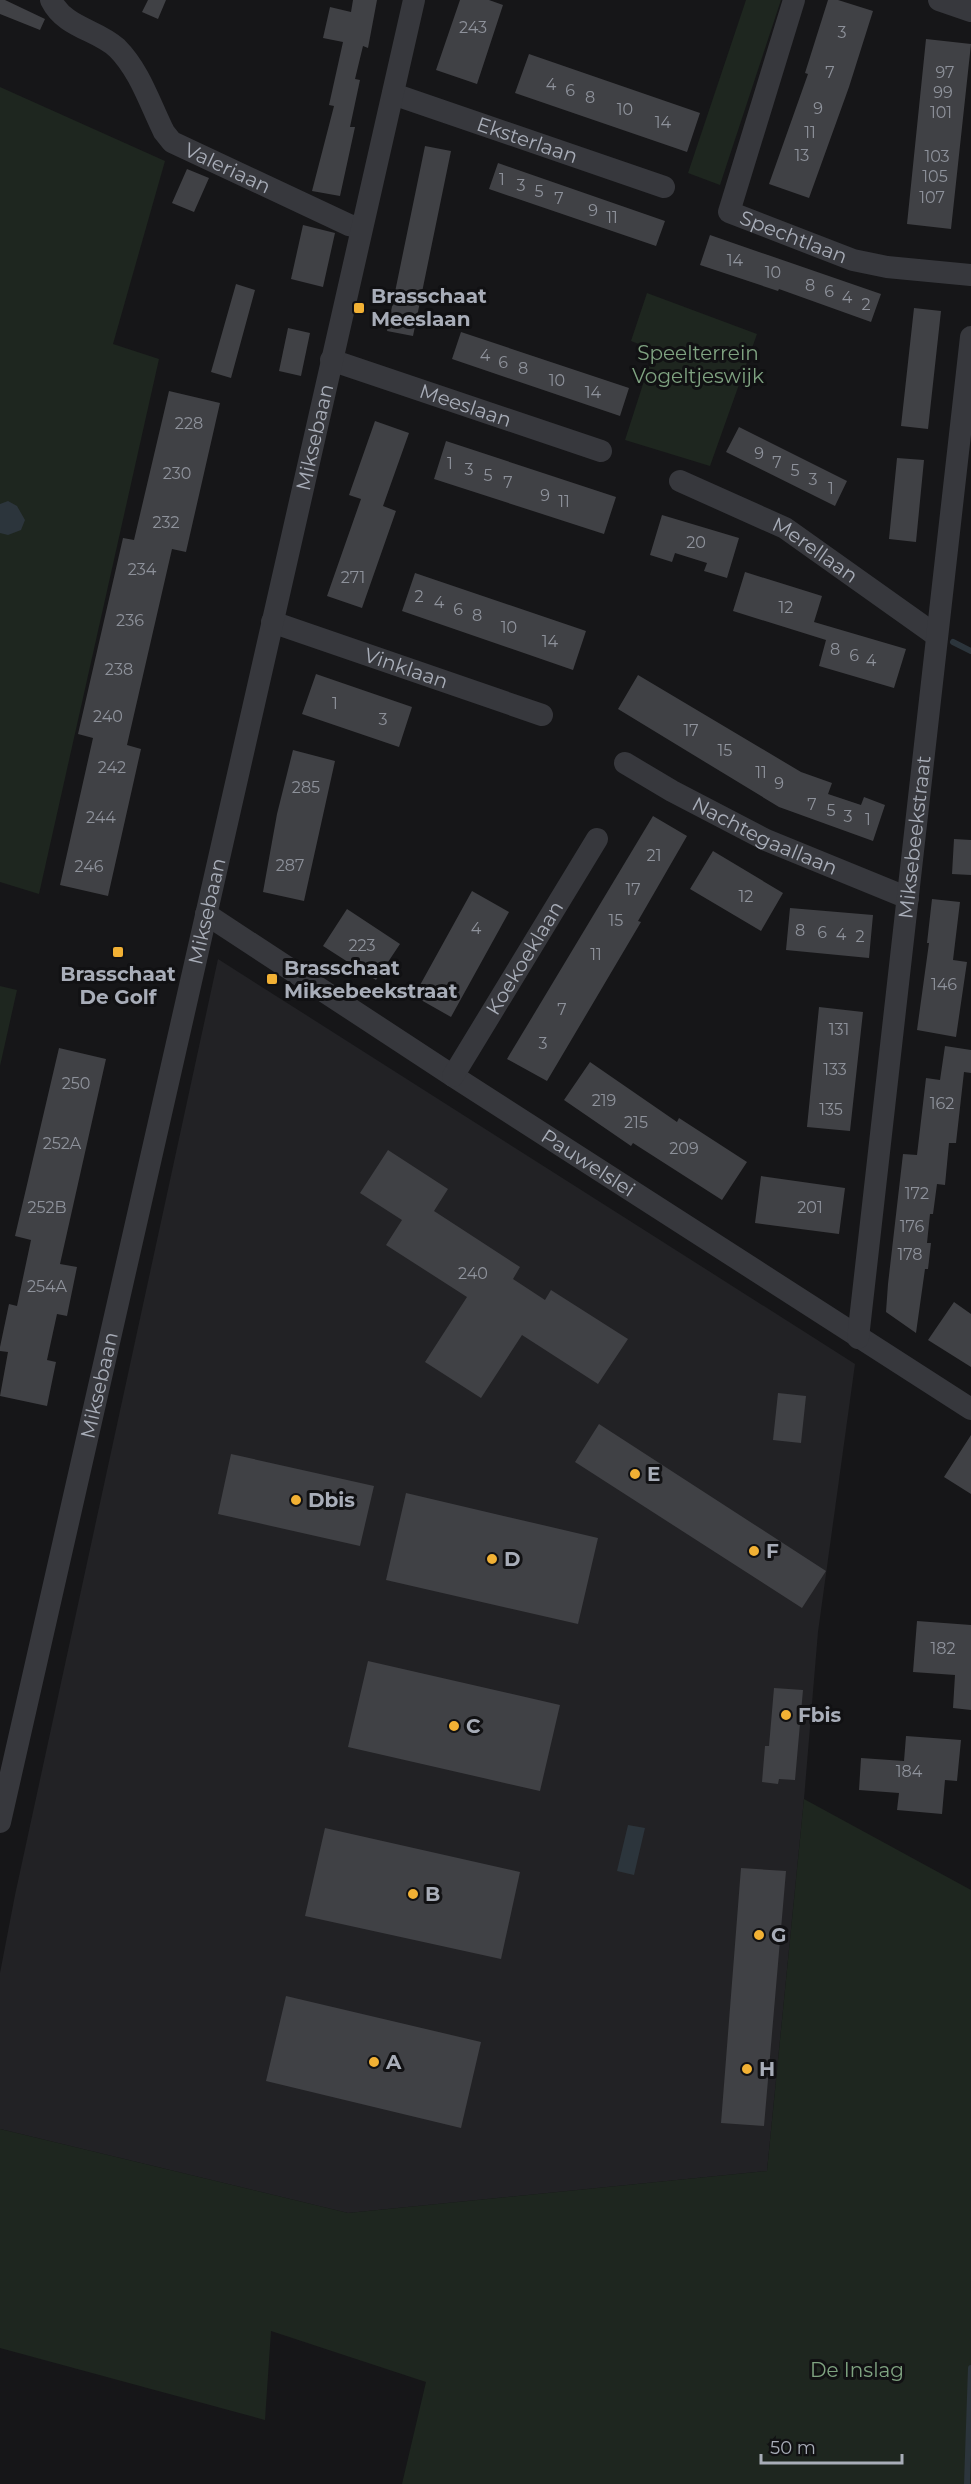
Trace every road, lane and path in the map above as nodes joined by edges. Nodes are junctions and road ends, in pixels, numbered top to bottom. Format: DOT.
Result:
graph roads {
  1 [pos="51,0"];
  2 [pos="414,0"];
  3 [pos="794,0"];
  4 [pos="939,0"];
  5 [pos="971,11"];
  6 [pos="393,94"];
  7 [pos="664,187"];
  8 [pos="361,228"];
  9 [pos="971,275"];
  10 [pos="971,337"];
  11 [pos="331,360"];
  12 [pos="601,451"];
  13 [pos="680,481"];
  14 [pos="272,622"];
  15 [pos="937,636"];
  16 [pos="542,716"];
  17 [pos="625,763"];
  18 [pos="597,839"];
  19 [pos="908,898"];
  20 [pos="206,914"];
  21 [pos="453,1076"];
  22 [pos="858,1338"];
  23 [pos="971,1409"];
  24 [pos="0,1822"];
  1 -- 8 [label="street, Valeriaan"];
  2 -- 6 [label="street, Miksebaan"];
  3 -- 9 [label="street, Spechtlaan"];
  4 -- 5 [label="street"];
  6 -- 7 [label="street, Eksterlaan"];
  6 -- 8 [label="street, Miksebaan"];
  8 -- 11 [label="street, Miksebaan"];
  10 -- 15 [label="street, Miksebeekstraat"];
  11 -- 12 [label="street, Meeslaan"];
  11 -- 14 [label="street, Miksebaan"];
  13 -- 15 [label="street, Merellaan"];
  14 -- 16 [label="street, Vinklaan"];
  14 -- 20 [label="street, Miksebaan"];
  15 -- 19 [label="street, Miksebeekstraat"];
  17 -- 19 [label="street, Nachtegaallaan"];
  18 -- 21 [label="street, Koekoeklaan"];
  19 -- 22 [label="street, Miksebeekstraat"];
  20 -- 21 [label="street, Pauwelslei"];
  20 -- 24 [label="street, Miksebaan"];
  21 -- 22 [label="street, Pauwelslei"];
  22 -- 23 [label="street, Pauwelslei"];
}
